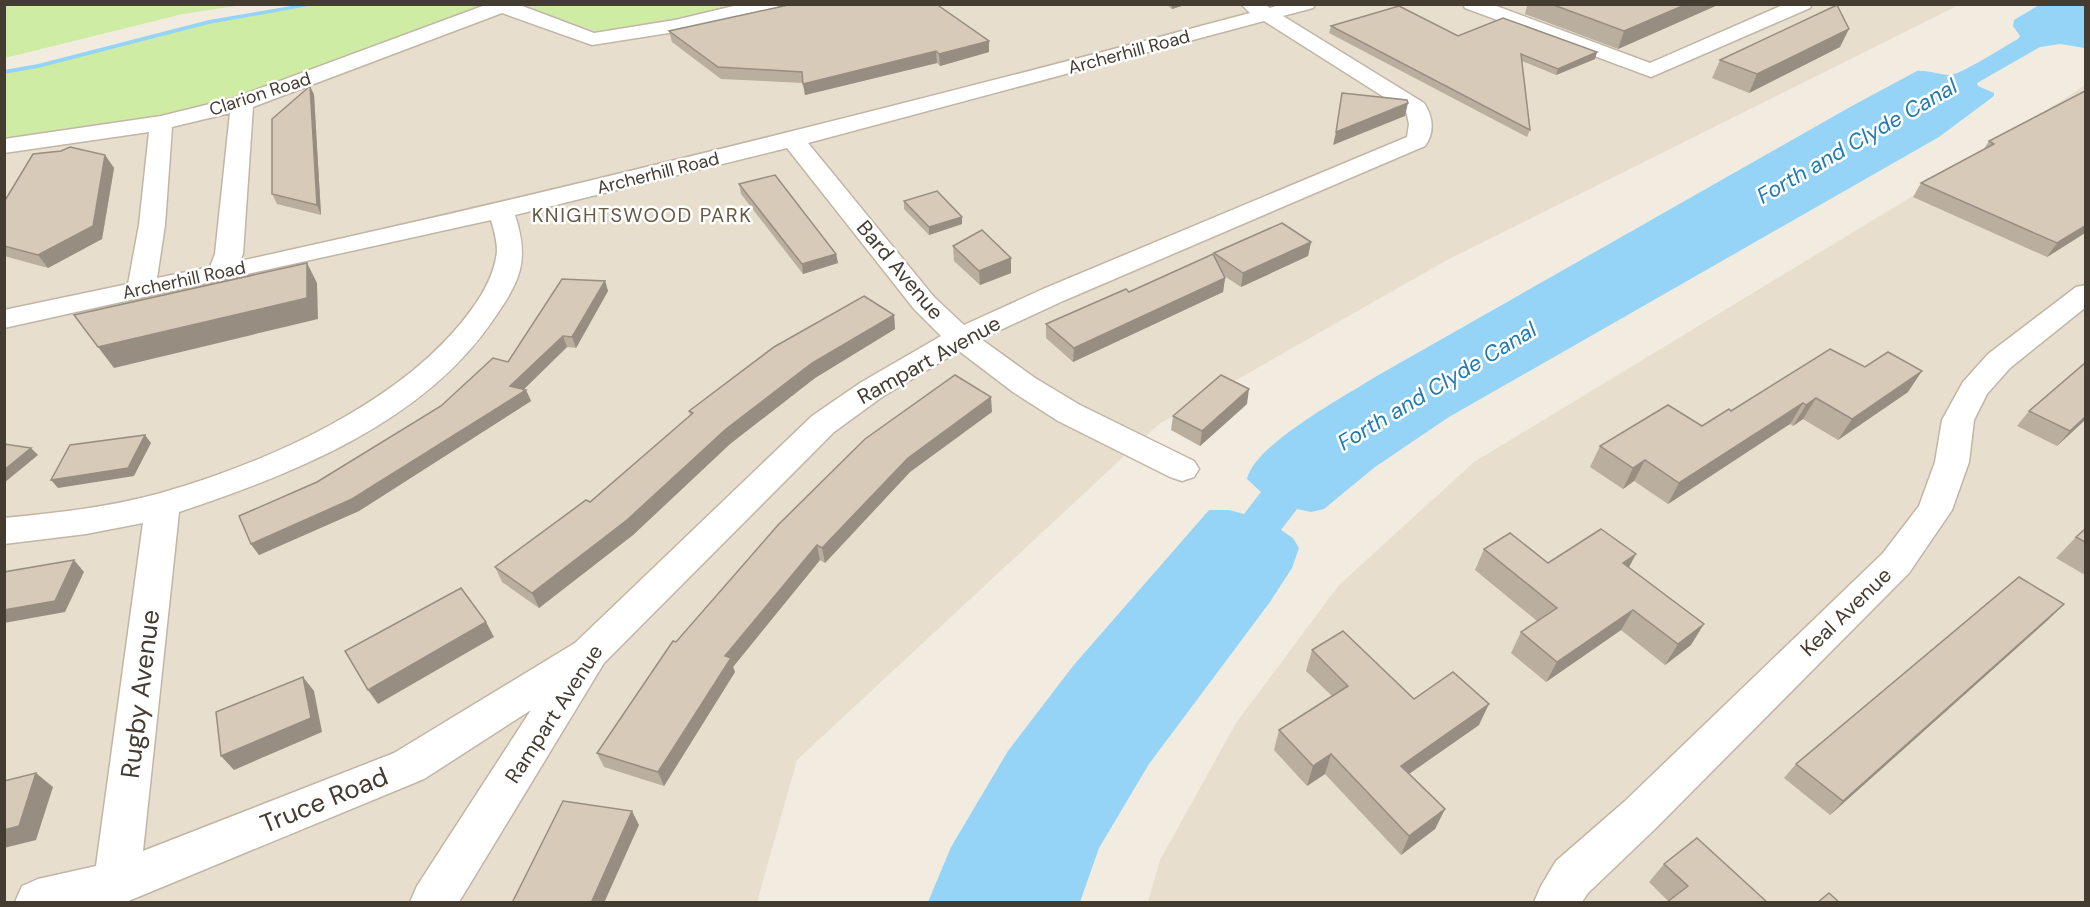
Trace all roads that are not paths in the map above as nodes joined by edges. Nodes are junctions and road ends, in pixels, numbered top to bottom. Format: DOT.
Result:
graph roads {
  1 [pos="770,4"];
  2 [pos="1306,4"];
  3 [pos="1472,4"];
  4 [pos="1803,4"];
  5 [pos="505,5"];
  6 [pos="1258,10"];
  7 [pos="242,104"];
  8 [pos="161,123"];
  9 [pos="793,140"];
  10 [pos="4,146"];
  11 [pos="501,210"];
  12 [pos="222,272"];
  13 [pos="141,290"];
  14 [pos="2085,293"];
  15 [pos="4,319"];
  16 [pos="960,338"];
  17 [pos="1182,469"];
  18 [pos="163,505"];
  19 [pos="4,531"];
  20 [pos="590,652"];
  21 [pos="117,884"];
  22 [pos="38,903"];
  23 [pos="433,903"];
  24 [pos="1557,903"];
  1 -- 5 [label="street"];
  2 -- 6 [label="street, Archerhill Road"];
  3 -- 4 [label="street"];
  5 -- 7 [label="street, Clarion Road"];
  6 -- 9 [label="street, Archerhill Road"];
  6 -- 16 [label="street, Rampart Avenue"];
  7 -- 8 [label="street, Clarion Road"];
  7 -- 12 [label="street"];
  8 -- 10 [label="street, Clarion Road"];
  8 -- 13 [label="street"];
  9 -- 11 [label="street, Archerhill Road"];
  9 -- 16 [label="street, Bard Avenue"];
  11 -- 12 [label="street, Archerhill Road"];
  11 -- 18 [label="street"];
  12 -- 13 [label="street, Archerhill Road"];
  13 -- 15 [label="street, Archerhill Road"];
  14 -- 24 [label="street, Keal Avenue"];
  16 -- 17 [label="street, Bard Avenue"];
  16 -- 20 [label="street, Rampart Avenue"];
  18 -- 19 [label="street"];
  18 -- 21 [label="street, Rugby Avenue"];
  20 -- 21 [label="street, Truce Road"];
  20 -- 23 [label="street, Rampart Avenue"];
  21 -- 22 [label="street, Truce Road"];
}
